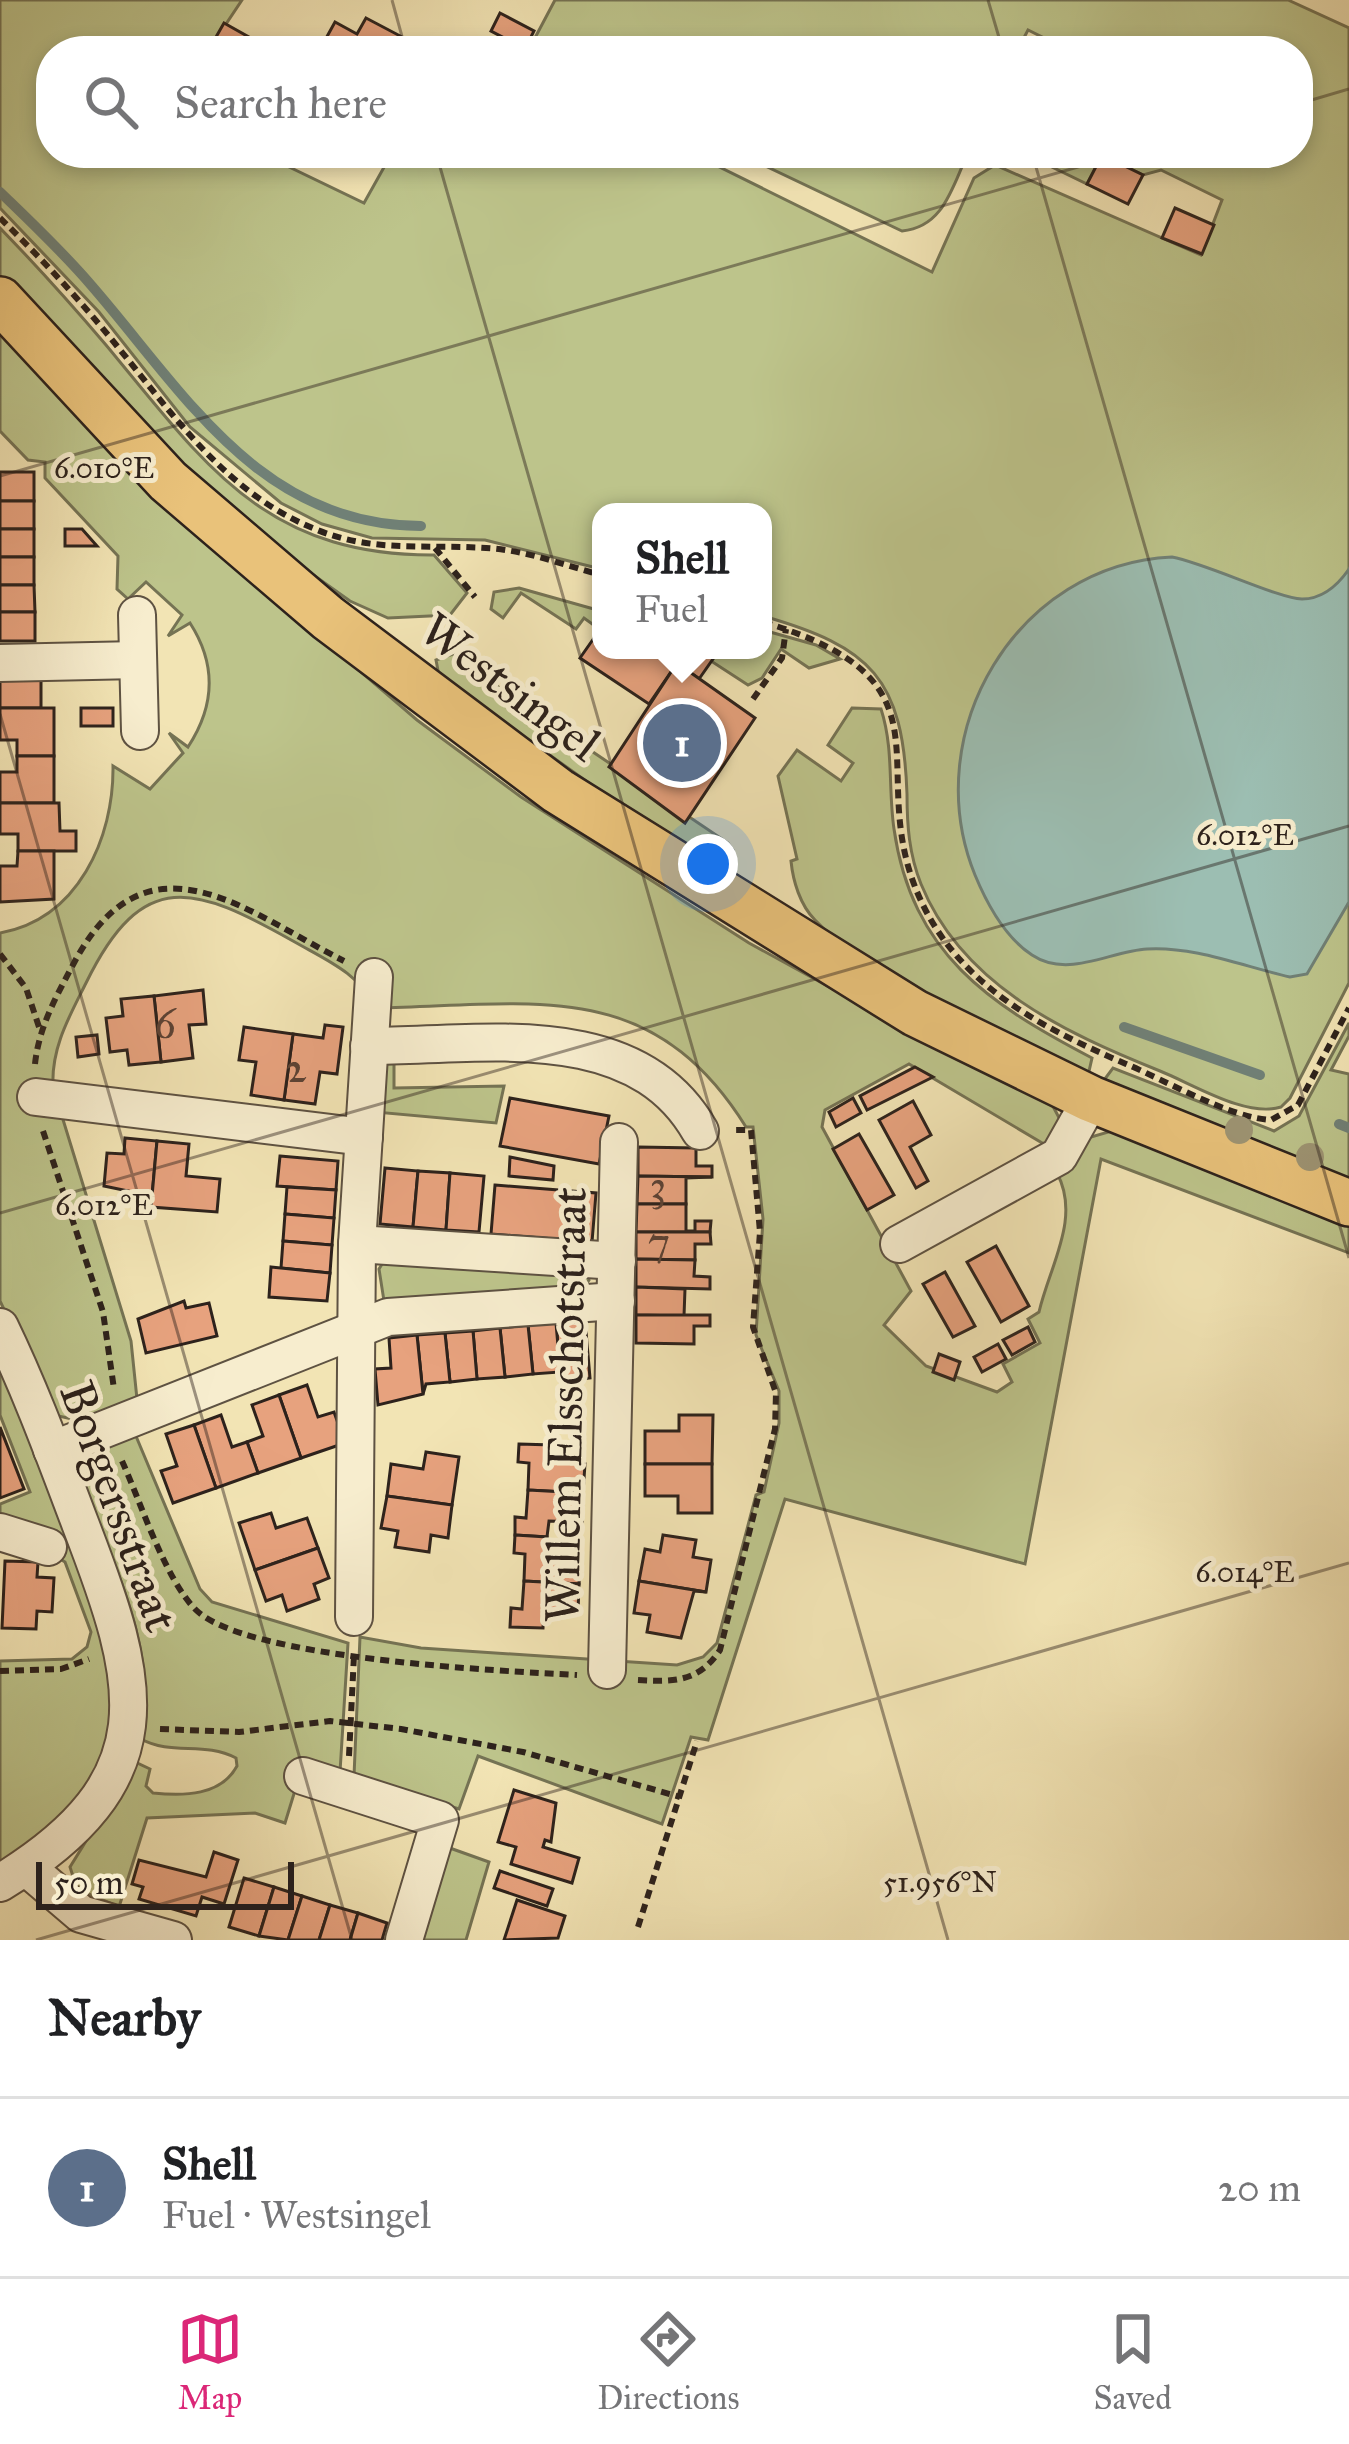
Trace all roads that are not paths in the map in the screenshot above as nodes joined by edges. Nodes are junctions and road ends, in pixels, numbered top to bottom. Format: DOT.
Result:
graph roads {
  1 [pos="0,301"];
  2 [pos="137,615"];
  3 [pos="138,660"];
  4 [pos="0,664"];
  5 [pos="140,731"];
  6 [pos="374,977"];
  7 [pos="369,1046"];
  8 [pos="36,1097"];
  9 [pos="1091,1099"];
  10 [pos="700,1130"];
  11 [pos="364,1137"];
  12 [pos="620,1142"];
  13 [pos="1349,1203"];
  14 [pos="357,1244"];
  15 [pos="899,1244"];
  16 [pos="617,1261"];
  17 [pos="616,1300"];
  18 [pos="0,1328"];
  19 [pos="357,1328"];
  20 [pos="52,1450"];
  21 [pos="0,1532"];
  22 [pos="48,1547"];
  23 [pos="354,1617"];
  24 [pos="607,1670"];
  25 [pos="303,1776"];
  26 [pos="13,1875"];
  27 [pos="173,1940"];
  28 [pos="404,1940"];
  1 -- 9 [label="main road, Westsingel"];
  2 -- 3 [label="street"];
  3 -- 4 [label="street"];
  3 -- 5 [label="street"];
  6 -- 7 [label="street"];
  7 -- 10 [label="street"];
  7 -- 11 [label="street"];
  8 -- 11 [label="street"];
  9 -- 13 [label="main road, Westsingel"];
  9 -- 15 [label="street"];
  11 -- 14 [label="street"];
  12 -- 16 [label="street, Willem Elsschotstraat"];
  14 -- 16 [label="street"];
  14 -- 19 [label="street"];
  16 -- 17 [label="street, Willem Elsschotstraat"];
  17 -- 19 [label="street"];
  17 -- 24 [label="street, Willem Elsschotstraat"];
  18 -- 20 [label="street, Borgersstraat"];
  19 -- 20 [label="street"];
  19 -- 23 [label="street"];
  20 -- 26 [label="street, Borgersstraat"];
  21 -- 22 [label="street"];
  25 -- 28 [label="street"];
  26 -- 27 [label="street"];
}
